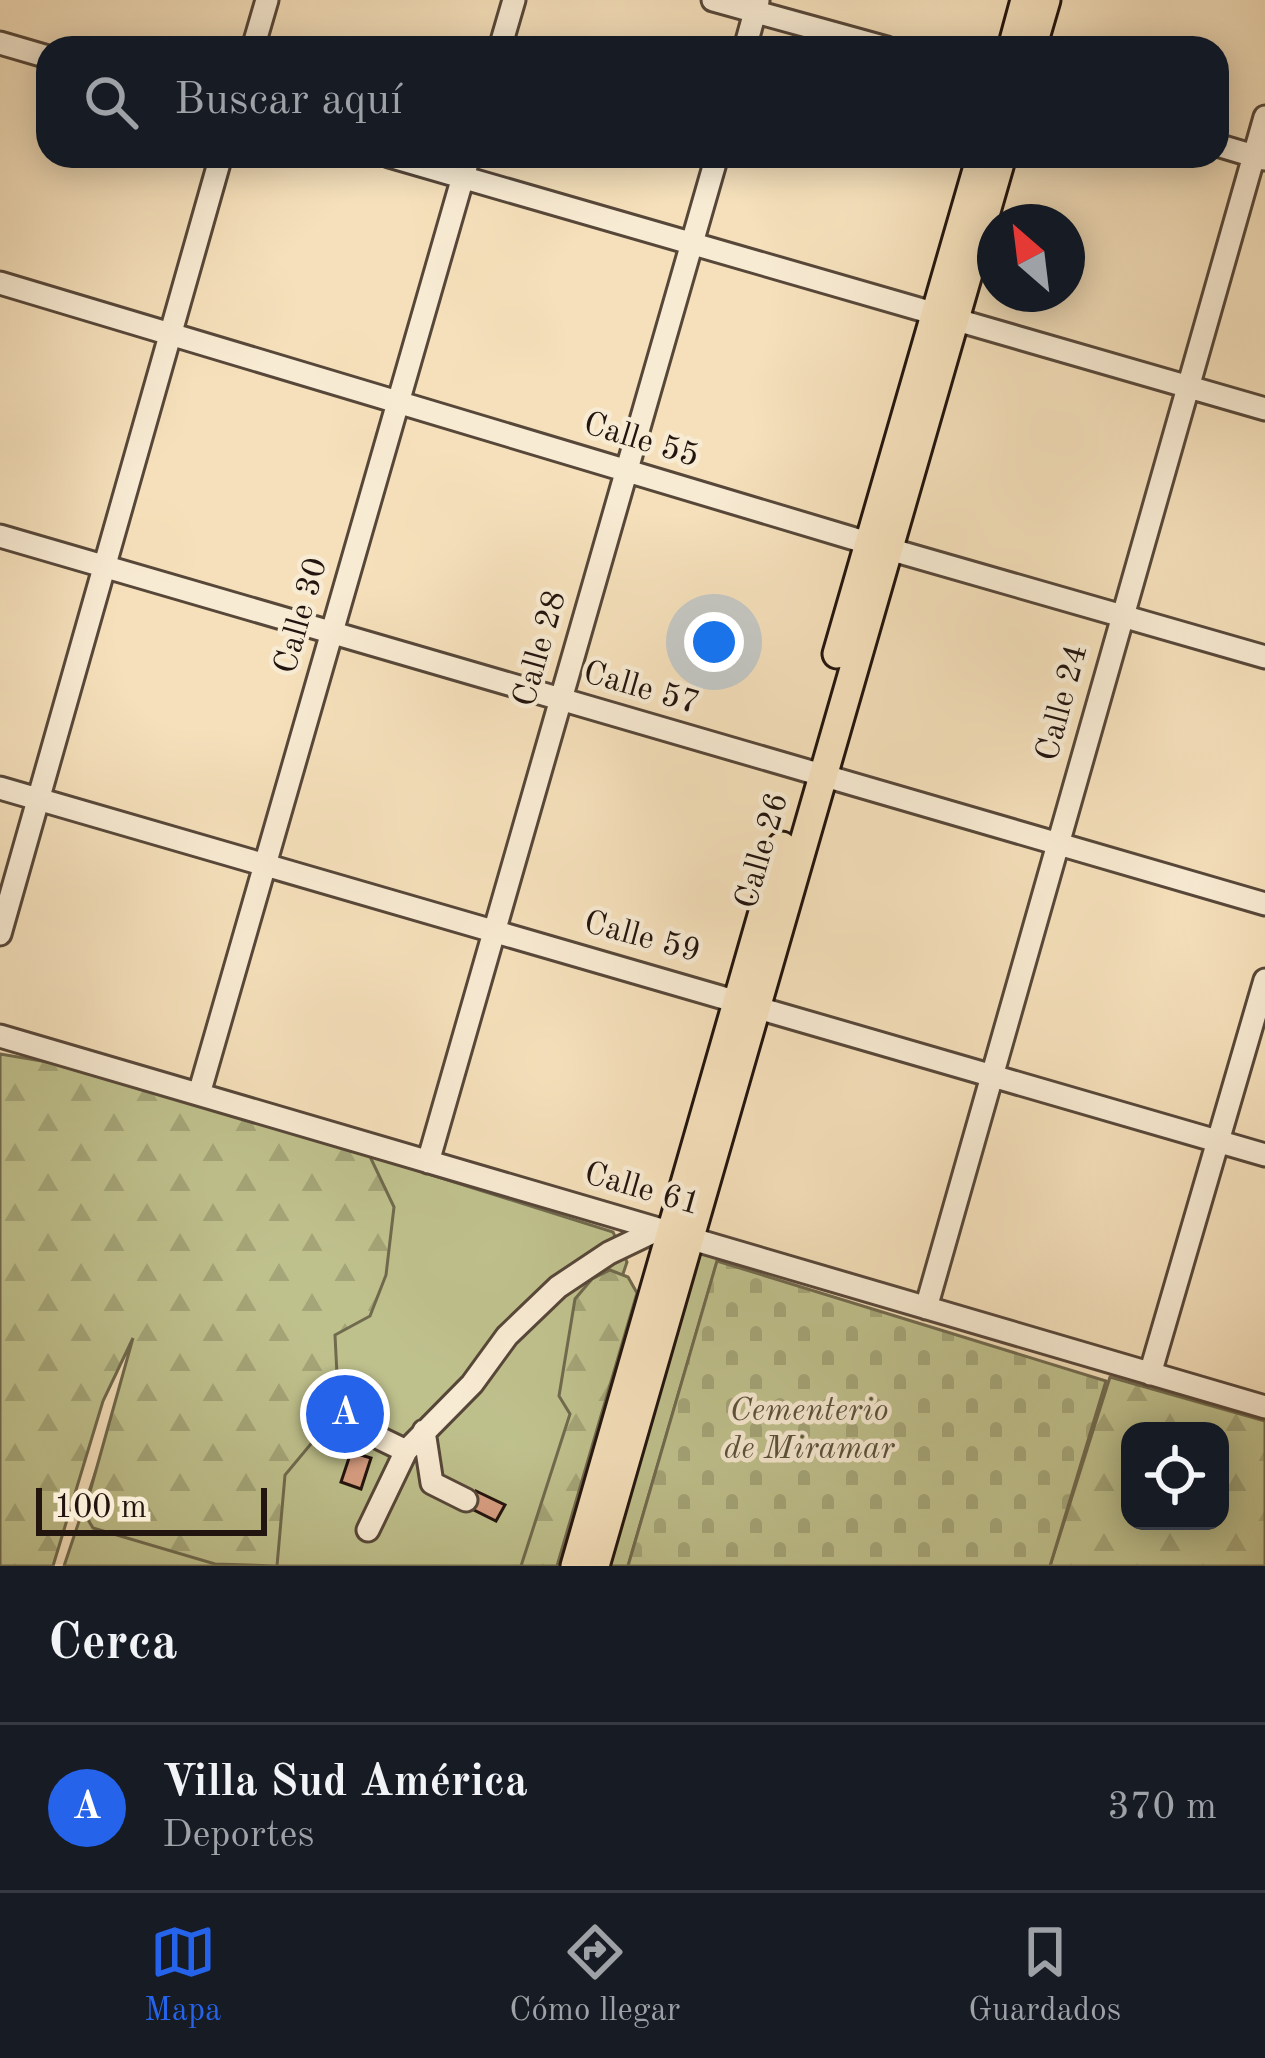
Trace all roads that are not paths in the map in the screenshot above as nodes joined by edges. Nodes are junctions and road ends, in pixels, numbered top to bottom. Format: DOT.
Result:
graph roads {
  1 [pos="267,0"];
  2 [pos="514,0"];
  3 [pos="712,0"];
  4 [pos="1025,0"];
  5 [pos="1046,0"];
  6 [pos="756,6"];
  7 [pos="256,36"];
  8 [pos="504,36"];
  9 [pos="749,36"];
  10 [pos="850,36"];
  11 [pos="1015,36"];
  12 [pos="1036,36"];
  13 [pos="0,46"];
  14 [pos="36,54"];
  15 [pos="1265,117"];
  16 [pos="1229,149"];
  17 [pos="1259,158"];
  18 [pos="218,168"];
  19 [pos="464,168"];
  20 [pos="471,168"];
  21 [pos="715,168"];
  22 [pos="978,168"];
  23 [pos="998,168"];
  24 [pos="695,244"];
  25 [pos="0,283"];
  26 [pos="945,317"];
  27 [pos="171,334"];
  28 [pos="1188,387"];
  29 [pos="400,403"];
  30 [pos="1265,409"];
  31 [pos="628,471"];
  32 [pos="0,536"];
  33 [pos="878,546"];
  34 [pos="104,567"];
  35 [pos="1121,616"];
  36 [pos="332,633"];
  37 [pos="1265,657"];
  38 [pos="561,700"];
  39 [pos="813,774"];
  40 [pos="0,788"];
  41 [pos="37,799"];
  42 [pos="1059,844"];
  43 [pos="264,867"];
  44 [pos="1265,904"];
  45 [pos="491,931"];
  46 [pos="0,934"];
  47 [pos="1265,980"];
  48 [pos="746,1002"];
  49 [pos="0,1036"];
  50 [pos="994,1074"];
  51 [pos="199,1094"];
  52 [pos="1216,1141"];
  53 [pos="1265,1155"];
  54 [pos="428,1162"];
  55 [pos="674,1234"];
  56 [pos="926,1308"];
  57 [pos="1150,1373"];
  58 [pos="1265,1407"];
  59 [pos="424,1431"];
  60 [pos="376,1436"];
  61 [pos="406,1451"];
  62 [pos="466,1500"];
  63 [pos="368,1530"];
  64 [pos="575,1566"];
  65 [pos="595,1566"];
  1 -- 7 [label="street"];
  2 -- 8 [label="street"];
  3 -- 6 [label="street"];
  4 -- 11 [label="main road"];
  5 -- 12 [label="main road"];
  6 -- 9 [label="street"];
  6 -- 10 [label="street"];
  13 -- 14 [label="street"];
  15 -- 17 [label="street, Calle 24"];
  16 -- 17 [label="street"];
  17 -- 28 [label="street, Calle 24"];
  18 -- 27 [label="street"];
  19 -- 29 [label="street, Calle 30"];
  20 -- 24 [label="street"];
  21 -- 24 [label="street, Calle 28"];
  22 -- 26 [label="main road, Calle 26"];
  23 -- 26 [label="main road, Calle 26"];
  24 -- 26 [label="street"];
  24 -- 31 [label="street, Calle 28"];
  25 -- 27 [label="street, Calle 55"];
  26 -- 28 [label="street"];
  26 -- 33 [label="main road, Calle 26"];
  27 -- 29 [label="street, Calle 55"];
  27 -- 34 [label="street"];
  28 -- 30 [label="street"];
  28 -- 35 [label="street, Calle 24"];
  29 -- 31 [label="street, Calle 55"];
  29 -- 36 [label="street, Calle 30"];
  31 -- 33 [label="street, Calle 55"];
  31 -- 38 [label="street, Calle 28"];
  32 -- 34 [label="street, Calle 57"];
  33 -- 35 [label="street, Calle 55"];
  33 -- 39 [label="main road, Calle 26"];
  34 -- 36 [label="street, Calle 57"];
  34 -- 41 [label="street"];
  35 -- 37 [label="street, Calle 55"];
  35 -- 42 [label="street, Calle 24"];
  36 -- 38 [label="street, Calle 57"];
  36 -- 43 [label="street, Calle 30"];
  38 -- 39 [label="street, Calle 57"];
  38 -- 45 [label="street, Calle 28"];
  39 -- 42 [label="street, Calle 57"];
  39 -- 48 [label="main road, Calle 26"];
  40 -- 41 [label="street, Calle 59"];
  41 -- 43 [label="street, Calle 59"];
  41 -- 46 [label="street"];
  42 -- 44 [label="street, Calle 57"];
  42 -- 50 [label="street, Calle 24"];
  43 -- 45 [label="street, Calle 59"];
  43 -- 51 [label="street, Calle 30"];
  45 -- 48 [label="street, Calle 59"];
  45 -- 54 [label="street, Calle 28"];
  47 -- 52 [label="street"];
  48 -- 50 [label="street, Calle 59"];
  48 -- 55 [label="main road, Calle 26"];
  49 -- 51 [label="street, Calle 61"];
  50 -- 52 [label="street, Calle 59"];
  50 -- 56 [label="street, Calle 24"];
  51 -- 54 [label="street, Calle 61"];
  52 -- 53 [label="street, Calle 59"];
  52 -- 57 [label="street"];
  54 -- 55 [label="street, Calle 61"];
  55 -- 56 [label="street, Calle 61"];
  55 -- 59 [label="street"];
  55 -- 64 [label="main road, Calle 26"];
  55 -- 65 [label="main road, Calle 26"];
  56 -- 57 [label="street, Calle 61"];
  57 -- 58 [label="street, Calle 61"];
  59 -- 61 [label="street"];
  59 -- 62 [label="street"];
  60 -- 61 [label="street"];
  61 -- 63 [label="street"];
}
